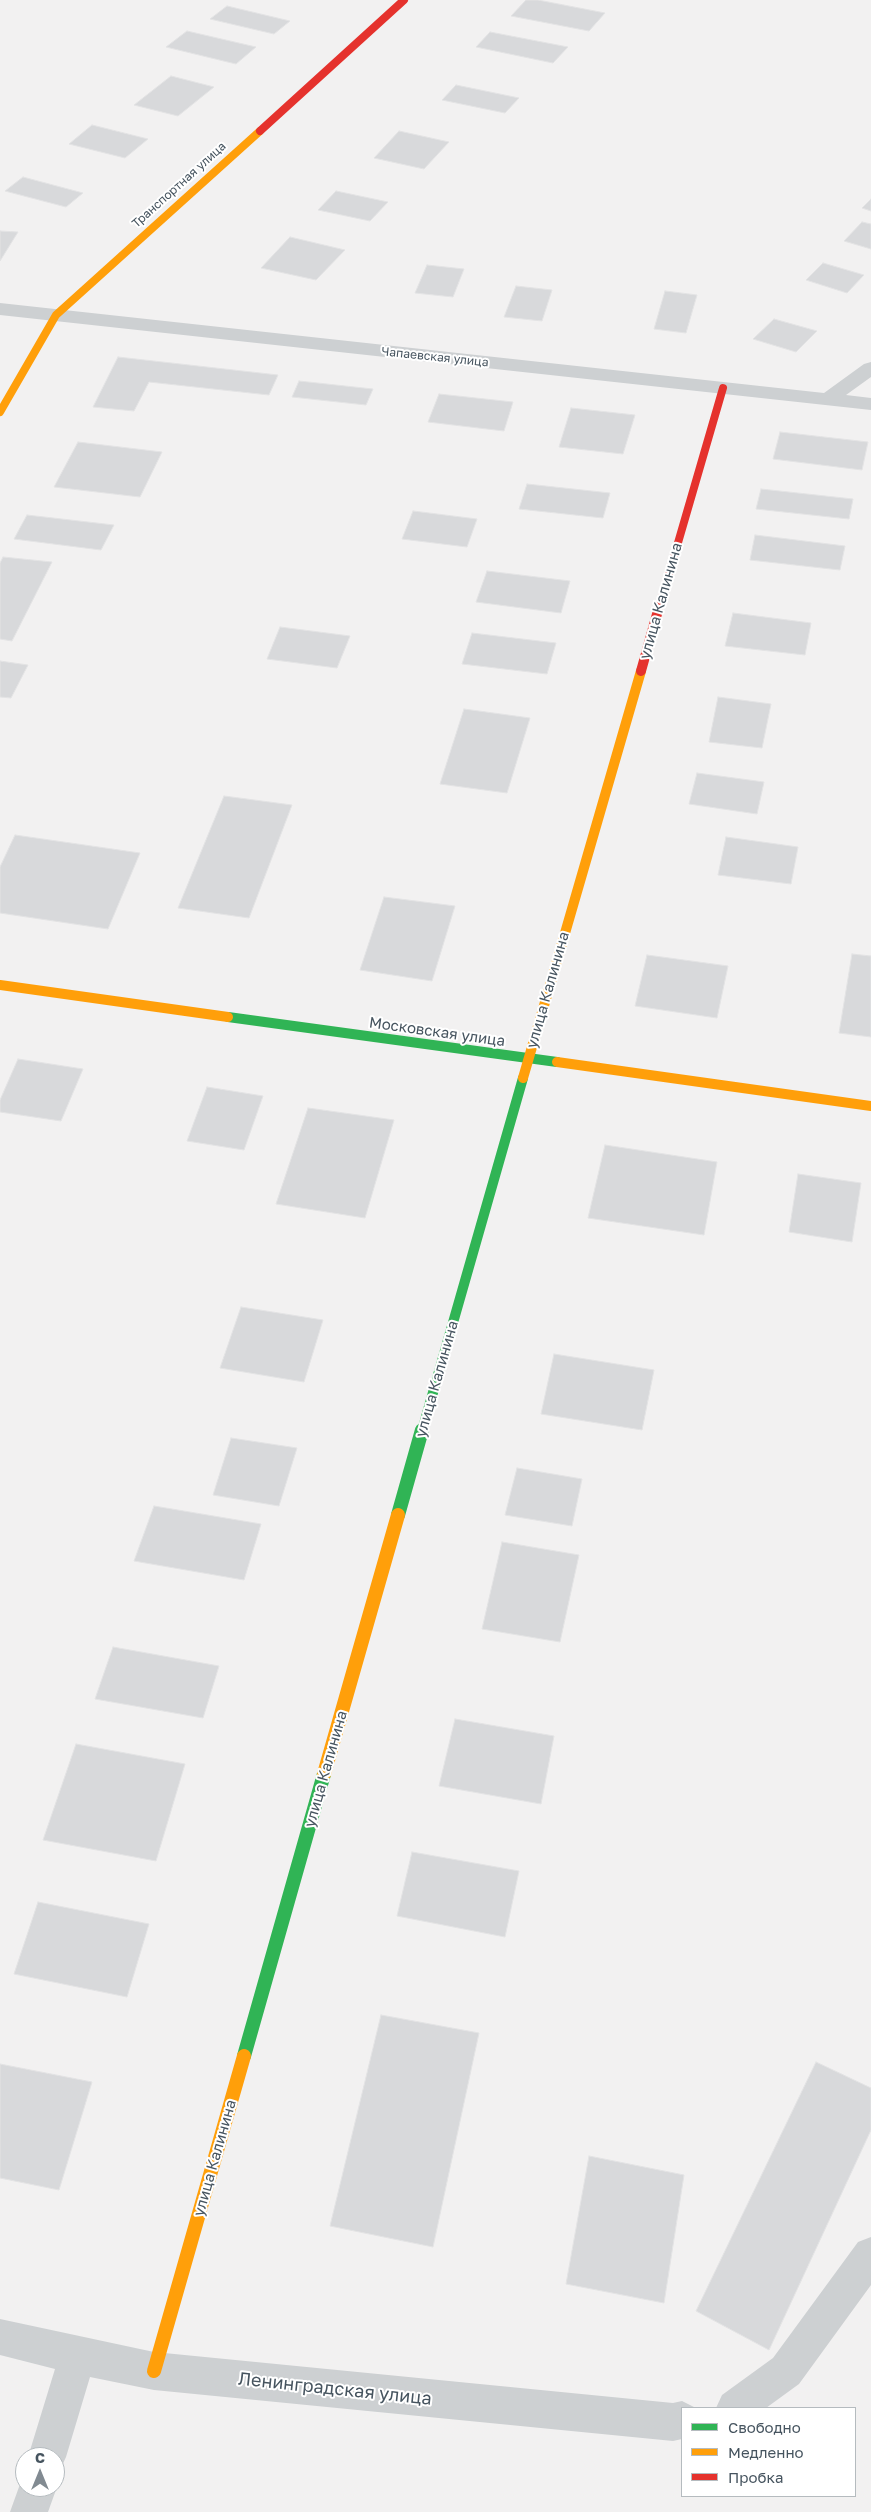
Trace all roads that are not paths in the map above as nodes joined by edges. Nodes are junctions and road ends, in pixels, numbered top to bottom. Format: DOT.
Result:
graph roads {
  1 [pos="404,0"];
  2 [pos="0,309"];
  3 [pos="56,315"];
  4 [pos="871,368"];
  5 [pos="723,388"];
  6 [pos="828,399"];
  7 [pos="871,404"];
  8 [pos="0,412"];
  9 [pos="0,985"];
  10 [pos="528,1060"];
  11 [pos="871,1106"];
  12 [pos="871,2256"];
  13 [pos="0,2336"];
  14 [pos="78,2356"];
  15 [pos="154,2371"];
  16 [pos="736,2407"];
  17 [pos="678,2421"];
  18 [pos="50,2447"];
  19 [pos="34,2497"];
  20 [pos="29,2512"];
  1 -- 3 [label="street, Транспортная улица"];
  2 -- 3 [label="street, Чапаевская улица"];
  3 -- 5 [label="street, Чапаевская улица"];
  3 -- 8 [label="street, Транспортная улица"];
  4 -- 6 [label="street"];
  5 -- 6 [label="street, Чапаевская улица"];
  5 -- 10 [label="street, улица Калинина"];
  6 -- 7 [label="street, Чапаевская улица"];
  9 -- 10 [label="street, Московская улица"];
  10 -- 11 [label="street, Московская улица"];
  10 -- 15 [label="street, улица Калинина"];
  12 -- 16 [label="street"];
  13 -- 14 [label="street, Ленинградская улица"];
  14 -- 15 [label="street, Ленинградская улица"];
  14 -- 18 [label="street"];
  15 -- 17 [label="street, Ленинградская улица"];
  19 -- 20 [label="street"];
}
